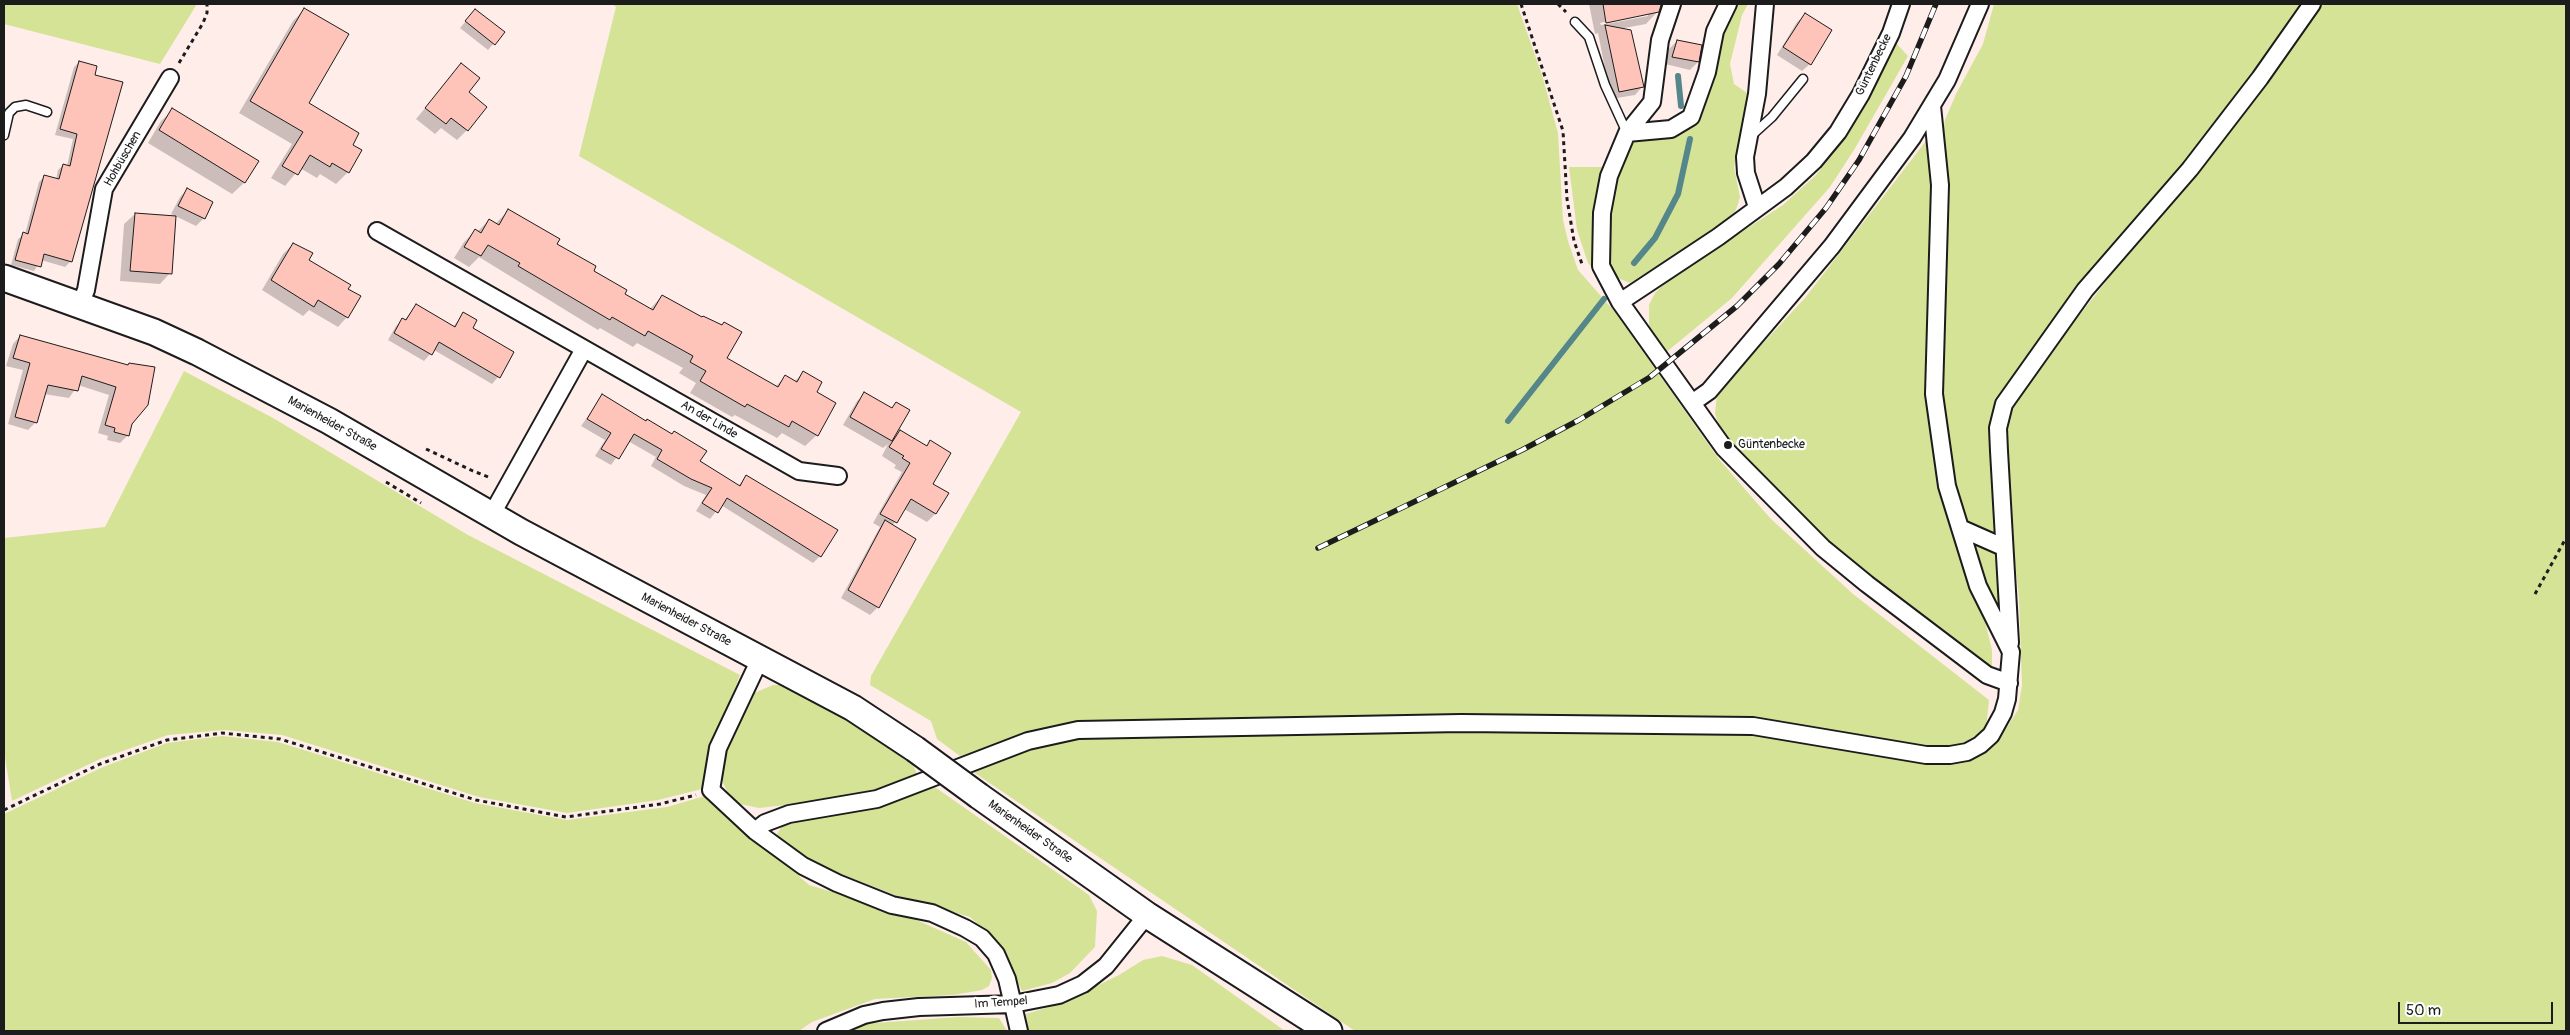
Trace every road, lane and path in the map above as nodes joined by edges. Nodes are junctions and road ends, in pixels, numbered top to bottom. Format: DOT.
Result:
graph roads {
  1 [pos="207,4"];
  2 [pos="1521,4"];
  3 [pos="1672,4"];
  4 [pos="1728,4"];
  5 [pos="1766,4"];
  6 [pos="1901,4"];
  7 [pos="1980,4"];
  8 [pos="2312,4"];
  9 [pos="1575,22"];
  10 [pos="170,78"];
  11 [pos="1803,79"];
  12 [pos="1932,106"];
  13 [pos="47,112"];
  14 [pos="1626,133"];
  15 [pos="4,135"];
  16 [pos="1749,137"];
  17 [pos="1757,208"];
  18 [pos="378,231"];
  19 [pos="1584,268"];
  20 [pos="4,278"];
  21 [pos="1620,302"];
  22 [pos="80,306"];
  23 [pos="584,349"];
  24 [pos="1692,403"];
  25 [pos="838,476"];
  26 [pos="381,480"];
  27 [pos="429,507"];
  28 [pos="492,514"];
  29 [pos="1960,528"];
  30 [pos="2566,538"];
  31 [pos="2003,547"];
  32 [pos="2535,594"];
  33 [pos="2011,652"];
  34 [pos="760,659"];
  35 [pos="2009,683"];
  36 [pos="711,790"];
  37 [pos="4,810"];
  38 [pos="755,831"];
  39 [pos="1147,915"];
  40 [pos="1013,1004"];
  41 [pos="826,1031"];
  42 [pos="1019,1031"];
  43 [pos="1329,1031"];
  1 -- 10 [label="path"];
  2 -- 19 [label="path"];
  3 -- 14 [label="street"];
  4 -- 14 [label="street"];
  5 -- 16 [label="street"];
  6 -- 17 [label="street, Güntenbecke"];
  7 -- 12 [label="street"];
  8 -- 31 [label="street"];
  9 -- 14 [label="lane"];
  10 -- 22 [label="street, Hohbüschen"];
  11 -- 16 [label="lane"];
  12 -- 24 [label="street"];
  12 -- 29 [label="street"];
  13 -- 15 [label="lane"];
  14 -- 21 [label="street"];
  16 -- 17 [label="street"];
  17 -- 21 [label="street, Güntenbecke"];
  18 -- 23 [label="street, An der Linde"];
  20 -- 22 [label="main road, Marienheider Straße"];
  21 -- 24 [label="street"];
  22 -- 28 [label="main road, Marienheider Straße"];
  23 -- 25 [label="street, An der Linde"];
  23 -- 28 [label="street"];
  24 -- 35 [label="street"];
  26 -- 27 [label="path"];
  28 -- 34 [label="main road, Marienheider Straße"];
  29 -- 31 [label="street"];
  29 -- 33 [label="street"];
  30 -- 32 [label="path"];
  31 -- 33 [label="street"];
  33 -- 35 [label="street"];
  34 -- 36 [label="street"];
  34 -- 39 [label="main road, Marienheider Straße, bridge"];
  35 -- 38 [label="street"];
  36 -- 37 [label="path"];
  36 -- 38 [label="street"];
  38 -- 40 [label="street"];
  39 -- 40 [label="street, Im Tempel"];
  39 -- 43 [label="main road, Marienheider Straße"];
  40 -- 41 [label="street, Im Tempel"];
  40 -- 42 [label="street"];
}
